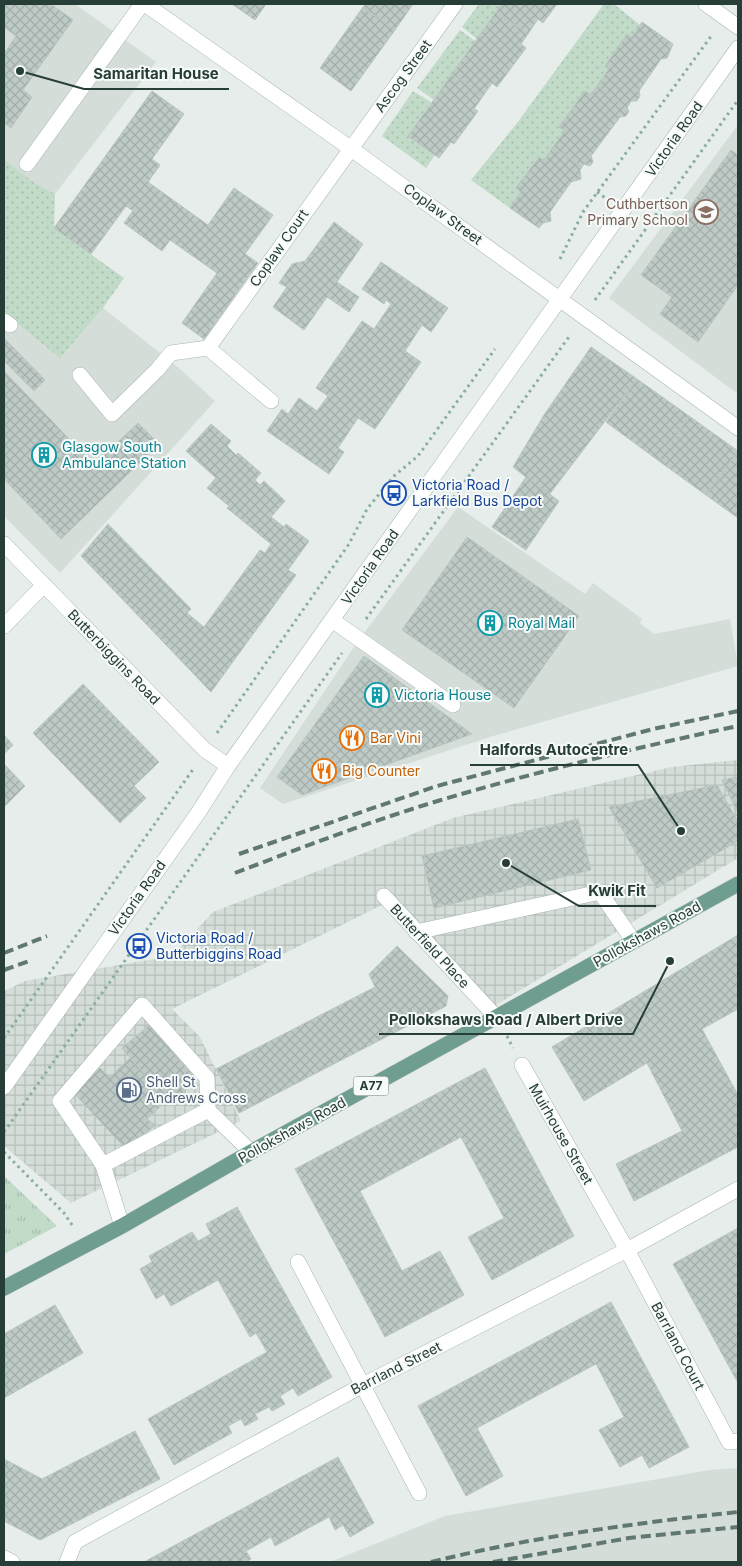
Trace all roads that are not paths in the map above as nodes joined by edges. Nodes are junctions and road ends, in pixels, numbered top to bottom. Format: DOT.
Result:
graph roads {
  1 [pos="455,4"];
  2 [pos="706,4"];
  3 [pos="151,6"];
  4 [pos="738,27"];
  5 [pos="738,48"];
  6 [pos="350,148"];
  7 [pos="27,164"];
  8 [pos="560,300"];
  9 [pos="208,348"];
  10 [pos="80,375"];
  11 [pos="271,401"];
  12 [pos="738,428"];
  13 [pos="4,544"];
  14 [pos="44,585"];
  15 [pos="332,620"];
  16 [pos="4,626"];
  17 [pos="454,705"];
  18 [pos="228,766"];
  19 [pos="738,884"];
  20 [pos="384,896"];
  21 [pos="416,932"];
  22 [pos="634,942"];
  23 [pos="497,1018"];
  24 [pos="522,1065"];
  25 [pos="4,1087"];
  26 [pos="208,1110"];
  27 [pos="251,1152"];
  28 [pos="103,1165"];
  29 [pos="738,1189"];
  30 [pos="122,1226"];
  31 [pos="627,1250"];
  32 [pos="298,1262"];
  33 [pos="4,1288"];
  34 [pos="362,1385"];
  35 [pos="733,1441"];
  36 [pos="418,1493"];
  37 [pos="4,1558"];
  38 [pos="12,1562"];
  39 [pos="67,1562"];
  1 -- 6 [label="street, Ascog Street"];
  2 -- 4 [label="street"];
  3 -- 6 [label="street, Coplaw Street"];
  3 -- 7 [label="street"];
  5 -- 8 [label="street, Victoria Road"];
  6 -- 8 [label="street, Coplaw Street"];
  6 -- 9 [label="street, Coplaw Court"];
  8 -- 12 [label="street, Coplaw Street"];
  8 -- 15 [label="street, Victoria Road"];
  9 -- 10 [label="street"];
  9 -- 11 [label="street"];
  13 -- 14 [label="street, Butterbiggins Road"];
  14 -- 16 [label="street"];
  14 -- 18 [label="street, Butterbiggins Road"];
  15 -- 17 [label="street"];
  15 -- 18 [label="street, Victoria Road"];
  18 -- 25 [label="street, Victoria Road"];
  19 -- 22 [label="main road, Pollokshaws Road / A77"];
  20 -- 21 [label="street, Butterfield Place"];
  21 -- 22 [label="street"];
  21 -- 23 [label="street, Butterfield Place"];
  22 -- 23 [label="main road, Pollokshaws Road / A77"];
  23 -- 27 [label="main road, Pollokshaws Road / A77"];
  24 -- 31 [label="street, Muirhouse Street"];
  26 -- 27 [label="street"];
  26 -- 28 [label="street"];
  26 -- 28 [label="street"];
  27 -- 30 [label="main road, Pollokshaws Road / A77"];
  28 -- 30 [label="street"];
  29 -- 31 [label="street, Barrland Street"];
  30 -- 33 [label="main road, Pollokshaws Road / A77"];
  31 -- 34 [label="street, Barrland Street"];
  31 -- 35 [label="street, Barrland Court"];
  32 -- 34 [label="street"];
  34 -- 36 [label="street"];
  34 -- 39 [label="street, Barrland Street"];
  37 -- 38 [label="street"];
}
